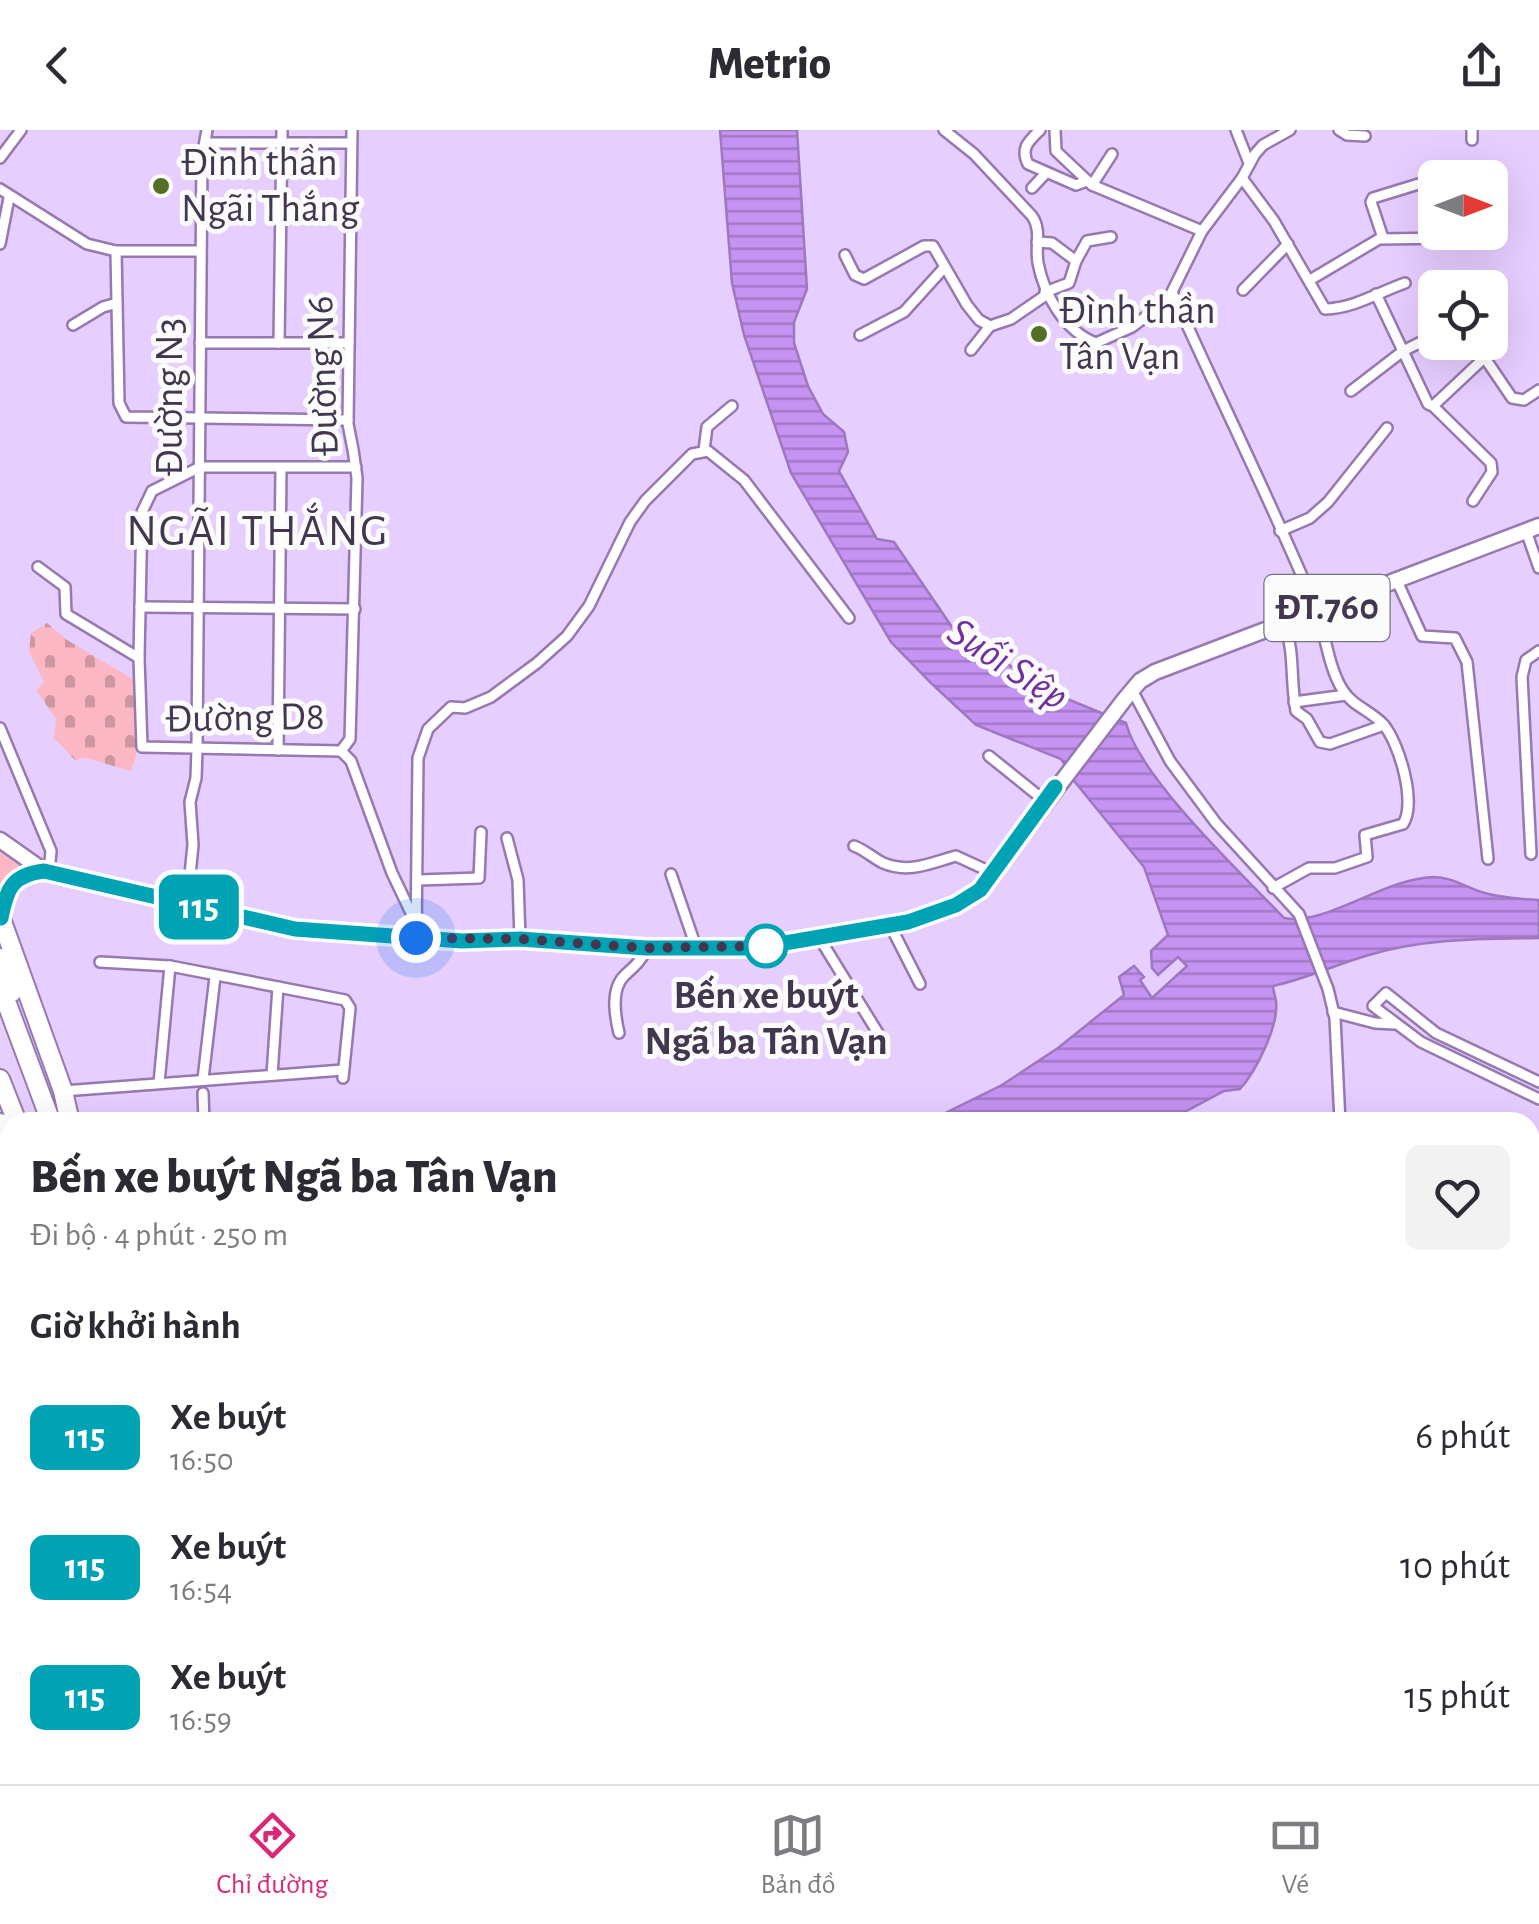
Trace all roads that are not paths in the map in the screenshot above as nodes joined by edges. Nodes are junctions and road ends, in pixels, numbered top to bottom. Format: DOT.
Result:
graph roads {
  1 [pos="21,130"];
  2 [pos="206,130"];
  3 [pos="282,130"];
  4 [pos="352,130"];
  5 [pos="944,130"];
  6 [pos="1040,130"];
  7 [pos="1055,130"];
  8 [pos="1236,130"];
  9 [pos="1290,130"];
  10 [pos="1339,130"];
  11 [pos="1365,136"];
  12 [pos="206,142"];
  13 [pos="282,142"];
  14 [pos="351,142"];
  15 [pos="1112,154"];
  16 [pos="0,158"];
  17 [pos="1249,163"];
  18 [pos="1046,173"];
  19 [pos="1242,178"];
  20 [pos="1090,183"];
  21 [pos="1418,184"];
  22 [pos="1032,188"];
  23 [pos="0,189"];
  24 [pos="9,198"];
  25 [pos="1202,231"];
  26 [pos="1111,237"];
  27 [pos="1384,238"];
  28 [pos="1418,238"];
  29 [pos="1037,242"];
  30 [pos="0,244"];
  31 [pos="1288,244"];
  32 [pos="116,251"];
  33 [pos="201,251"];
  34 [pos="845,255"];
  35 [pos="1076,261"];
  36 [pos="944,268"];
  37 [pos="1310,280"];
  38 [pos="1404,283"];
  39 [pos="1242,290"];
  40 [pos="1046,294"];
  41 [pos="1173,294"];
  42 [pos="1376,294"];
  43 [pos="117,303"];
  44 [pos="73,325"];
  45 [pos="990,326"];
  46 [pos="860,335"];
  47 [pos="200,343"];
  48 [pos="279,343"];
  49 [pos="349,343"];
  50 [pos="1418,344"];
  51 [pos="971,350"];
  52 [pos="1403,351"];
  53 [pos="1482,360"];
  54 [pos="1484,360"];
  55 [pos="1539,390"];
  56 [pos="1351,391"];
  57 [pos="732,406"];
  58 [pos="1433,406"];
  59 [pos="200,420"];
  60 [pos="348,420"];
  61 [pos="1387,428"];
  62 [pos="704,450"];
  63 [pos="200,467"];
  64 [pos="356,467"];
  65 [pos="281,468"];
  66 [pos="1473,501"];
  67 [pos="1532,528"];
  68 [pos="1280,532"];
  69 [pos="38,567"];
  70 [pos="1539,568"];
  71 [pos="1397,582"];
  72 [pos="140,606"];
  73 [pos="198,607"];
  74 [pos="280,608"];
  75 [pos="355,609"];
  76 [pos="1317,612"];
  77 [pos="849,618"];
  78 [pos="1285,624"];
  79 [pos="1539,651"];
  80 [pos="139,658"];
  81 [pos="1128,695"];
  82 [pos="1346,696"];
  83 [pos="1294,702"];
  84 [pos="1384,725"];
  85 [pos="0,728"];
  86 [pos="350,739"];
  87 [pos="198,749"];
  88 [pos="278,750"];
  89 [pos="342,751"];
  90 [pos="989,756"];
  91 [pos="1045,801"];
  92 [pos="481,832"];
  93 [pos="508,838"];
  94 [pos="0,840"];
  95 [pos="854,846"];
  96 [pos="1530,854"];
  97 [pos="1488,859"];
  98 [pos="46,871"];
  99 [pos="993,873"];
  100 [pos="671,874"];
  101 [pos="419,880"];
  102 [pos="1273,888"];
  103 [pos="187,904"];
  104 [pos="0,917"];
  105 [pos="414,920"];
  106 [pos="890,925"];
  107 [pos="416,938"];
  108 [pos="820,938"];
  109 [pos="520,939"];
  110 [pos="696,947"];
  111 [pos="646,948"];
  112 [pos="0,958"];
  113 [pos="100,962"];
  114 [pos="170,966"];
  115 [pos="215,977"];
  116 [pos="920,984"];
  117 [pos="0,985"];
  118 [pos="278,987"];
  119 [pos="0,1009"];
  120 [pos="1334,1012"];
  121 [pos="1394,1024"];
  122 [pos="878,1033"];
  123 [pos="619,1034"];
  124 [pos="1467,1047"];
  125 [pos="24,1051"];
  126 [pos="1462,1062"];
  127 [pos="272,1074"];
  128 [pos="0,1079"];
  129 [pos="203,1079"];
  130 [pos="1539,1082"];
  131 [pos="159,1083"];
  132 [pos="63,1091"];
  133 [pos="203,1093"];
  134 [pos="1539,1099"];
  135 [pos="13,1112"];
  136 [pos="39,1112"];
  137 [pos="47,1112"];
  138 [pos="68,1112"];
  139 [pos="204,1112"];
  140 [pos="1339,1112"];
  1 -- 16 [label="street"];
  2 -- 12 [label="street, Đường N3"];
  3 -- 13 [label="street"];
  4 -- 14 [label="street, Đường N6"];
  5 -- 29 [label="street"];
  6 -- 18 [label="street"];
  7 -- 20 [label="street"];
  8 -- 17 [label="street"];
  9 -- 17 [label="street"];
  10 -- 11 [label="street"];
  12 -- 13 [label="street"];
  12 -- 33 [label="street, Đường N3"];
  13 -- 14 [label="street"];
  13 -- 48 [label="street"];
  14 -- 49 [label="street, Đường N6"];
  15 -- 20 [label="street"];
  17 -- 19 [label="street"];
  18 -- 20 [label="street"];
  18 -- 22 [label="street"];
  19 -- 25 [label="street"];
  19 -- 31 [label="street"];
  20 -- 25 [label="street"];
  21 -- 27 [label="street"];
  23 -- 32 [label="street"];
  24 -- 30 [label="street"];
  25 -- 41 [label="street"];
  26 -- 35 [label="street"];
  27 -- 28 [label="street"];
  27 -- 37 [label="street"];
  29 -- 35 [label="street"];
  29 -- 40 [label="street"];
  31 -- 37 [label="street"];
  31 -- 39 [label="street"];
  32 -- 33 [label="street"];
  32 -- 43 [label="street"];
  33 -- 47 [label="street, Đường N3"];
  34 -- 36 [label="street"];
  35 -- 40 [label="street"];
  36 -- 45 [label="street"];
  36 -- 46 [label="street"];
  37 -- 42 [label="street"];
  38 -- 42 [label="street"];
  40 -- 41 [label="street"];
  40 -- 45 [label="street"];
  41 -- 68 [label="street"];
  42 -- 52 [label="street"];
  43 -- 44 [label="street"];
  43 -- 59 [label="street"];
  45 -- 51 [label="street"];
  47 -- 48 [label="street"];
  47 -- 59 [label="street, Đường N3"];
  48 -- 49 [label="street"];
  49 -- 60 [label="street, Đường N6"];
  50 -- 52 [label="street"];
  52 -- 56 [label="street"];
  52 -- 58 [label="street"];
  53 -- 58 [label="street"];
  54 -- 55 [label="street"];
  57 -- 62 [label="street"];
  58 -- 66 [label="street"];
  59 -- 60 [label="street"];
  59 -- 63 [label="street, Đường N3"];
  60 -- 64 [label="street, Đường N6"];
  61 -- 68 [label="street"];
  62 -- 77 [label="street"];
  62 -- 101 [label="street"];
  63 -- 65 [label="street"];
  63 -- 72 [label="street"];
  63 -- 73 [label="street, Đường N3"];
  64 -- 65 [label="street"];
  64 -- 75 [label="street, Đường N6"];
  65 -- 74 [label="street"];
  67 -- 70 [label="street"];
  67 -- 71 [label="main road, ĐT.760"];
  68 -- 76 [label="street"];
  69 -- 80 [label="street"];
  71 -- 76 [label="main road, ĐT.760"];
  71 -- 97 [label="street"];
  72 -- 73 [label="street"];
  72 -- 80 [label="street"];
  73 -- 74 [label="street"];
  73 -- 87 [label="street, Đường N3"];
  74 -- 75 [label="street"];
  74 -- 88 [label="street"];
  75 -- 86 [label="street, Đường N6"];
  76 -- 78 [label="main road, ĐT.760"];
  76 -- 82 [label="street"];
  78 -- 81 [label="main road, ĐT.760"];
  78 -- 83 [label="street"];
  79 -- 96 [label="street"];
  80 -- 87 [label="street, Đường D8"];
  81 -- 91 [label="main road"];
  81 -- 102 [label="street"];
  82 -- 83 [label="street"];
  82 -- 84 [label="street"];
  83 -- 84 [label="street"];
  84 -- 102 [label="street"];
  85 -- 98 [label="street"];
  86 -- 89 [label="street, Đường D8"];
  87 -- 88 [label="street, Đường D8"];
  87 -- 103 [label="street, Đường N3"];
  88 -- 89 [label="street, Đường D8"];
  89 -- 105 [label="street"];
  90 -- 91 [label="street"];
  91 -- 99 [label="main road"];
  92 -- 101 [label="street"];
  93 -- 109 [label="street"];
  94 -- 98 [label="main road"];
  95 -- 99 [label="street"];
  98 -- 103 [label="main road"];
  98 -- 104 [label="main road"];
  99 -- 106 [label="main road"];
  100 -- 110 [label="street"];
  101 -- 105 [label="street"];
  102 -- 120 [label="street"];
  103 -- 107 [label="main road"];
  104 -- 132 [label="highway"];
  105 -- 107 [label="street"];
  106 -- 108 [label="main road"];
  106 -- 116 [label="street"];
  107 -- 109 [label="main road"];
  108 -- 110 [label="main road"];
  108 -- 122 [label="street"];
  109 -- 111 [label="main road"];
  110 -- 111 [label="main road"];
  111 -- 123 [label="street"];
  112 -- 125 [label="highway"];
  113 -- 114 [label="street"];
  114 -- 115 [label="street"];
  114 -- 131 [label="street"];
  115 -- 118 [label="street"];
  115 -- 129 [label="street"];
  117 -- 125 [label="highway"];
  118 -- 127 [label="street"];
  118 -- 127 [label="street"];
  119 -- 125 [label="highway"];
  120 -- 121 [label="street"];
  120 -- 140 [label="street"];
  121 -- 124 [label="street"];
  121 -- 126 [label="street"];
  124 -- 126 [label="street"];
  124 -- 130 [label="street"];
  125 -- 136 [label="highway"];
  125 -- 137 [label="highway"];
  126 -- 134 [label="street"];
  127 -- 129 [label="street"];
  128 -- 135 [label="highway"];
  129 -- 131 [label="street"];
  131 -- 132 [label="street"];
  132 -- 138 [label="highway"];
  133 -- 139 [label="street"];
}
